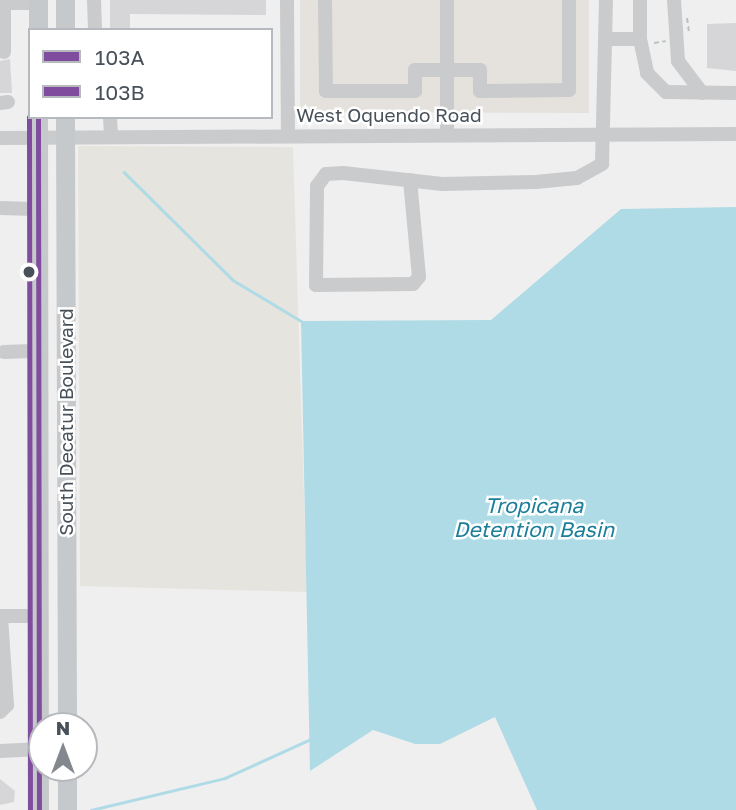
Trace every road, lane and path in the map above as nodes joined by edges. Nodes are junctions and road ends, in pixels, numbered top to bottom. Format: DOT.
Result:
graph roads {
  1 [pos="65,0"];
  2 [pos="94,0"];
  3 [pos="287,0"];
  4 [pos="325,0"];
  5 [pos="447,0"];
  6 [pos="569,0"];
  7 [pos="606,0"];
  8 [pos="640,0"];
  9 [pos="674,0"];
  10 [pos="38,1"];
  11 [pos="2,3"];
  12 [pos="674,18"];
  13 [pos="38,28"];
  14 [pos="65,28"];
  15 [pos="95,28"];
  16 [pos="606,39"];
  17 [pos="674,42"];
  18 [pos="640,43"];
  19 [pos="4,52"];
  20 [pos="447,70"];
  21 [pos="702,93"];
  22 [pos="736,93"];
  23 [pos="110,119"];
  24 [pos="38,126"];
  25 [pos="65,126"];
  26 [pos="447,134"];
  27 [pos="606,134"];
  28 [pos="736,134"];
  29 [pos="111,135"];
  30 [pos="288,135"];
  31 [pos="0,138"];
  32 [pos="410,180"];
  33 [pos="2,208"];
  34 [pos="39,209"];
  35 [pos="39,351"];
  36 [pos="4,352"];
  37 [pos="1,616"];
  38 [pos="38,616"];
  39 [pos="0,712"];
  40 [pos="39,712"];
  41 [pos="67,712"];
  42 [pos="28,750"];
  43 [pos="0,751"];
  44 [pos="40,782"];
  45 [pos="67,782"];
  46 [pos="40,810"];
  47 [pos="67,810"];
  1 -- 14 [label="main road"];
  2 -- 15 [label="street"];
  3 -- 30 [label="street"];
  4 -- 20 [label="street"];
  5 -- 20 [label="street"];
  6 -- 20 [label="street"];
  7 -- 16 [label="street"];
  8 -- 18 [label="street"];
  9 -- 12 [label="street"];
  10 -- 11 [label="street"];
  10 -- 13 [label="main road"];
  11 -- 19 [label="street"];
  12 -- 17 [label="street"];
  12 -- 17 [label="path"];
  16 -- 18 [label="street"];
  16 -- 27 [label="street"];
  17 -- 18 [label="path"];
  17 -- 21 [label="street"];
  18 -- 21 [label="street"];
  20 -- 26 [label="street"];
  21 -- 22 [label="street"];
  23 -- 29 [label="street"];
  24 -- 25 [label="street, West Oquendo Road"];
  24 -- 31 [label="street, West Oquendo Road"];
  24 -- 34 [label="main road, South Decatur Boulevard"];
  25 -- 29 [label="street, West Oquendo Road"];
  25 -- 41 [label="main road, South Decatur Boulevard"];
  26 -- 27 [label="street, West Oquendo Road"];
  26 -- 30 [label="street, West Oquendo Road"];
  27 -- 28 [label="street, West Oquendo Road"];
  27 -- 32 [label="street"];
  29 -- 30 [label="street, West Oquendo Road"];
  32 -- 32 [label="street"];
  33 -- 34 [label="street"];
  34 -- 35 [label="main road, South Decatur Boulevard"];
  35 -- 36 [label="street"];
  35 -- 38 [label="main road, South Decatur Boulevard"];
  37 -- 38 [label="street"];
  37 -- 39 [label="street"];
  38 -- 40 [label="main road, South Decatur Boulevard"];
  42 -- 43 [label="street"];
  44 -- 46 [label="main road, South Decatur Boulevard"];
  45 -- 47 [label="main road"];
}
